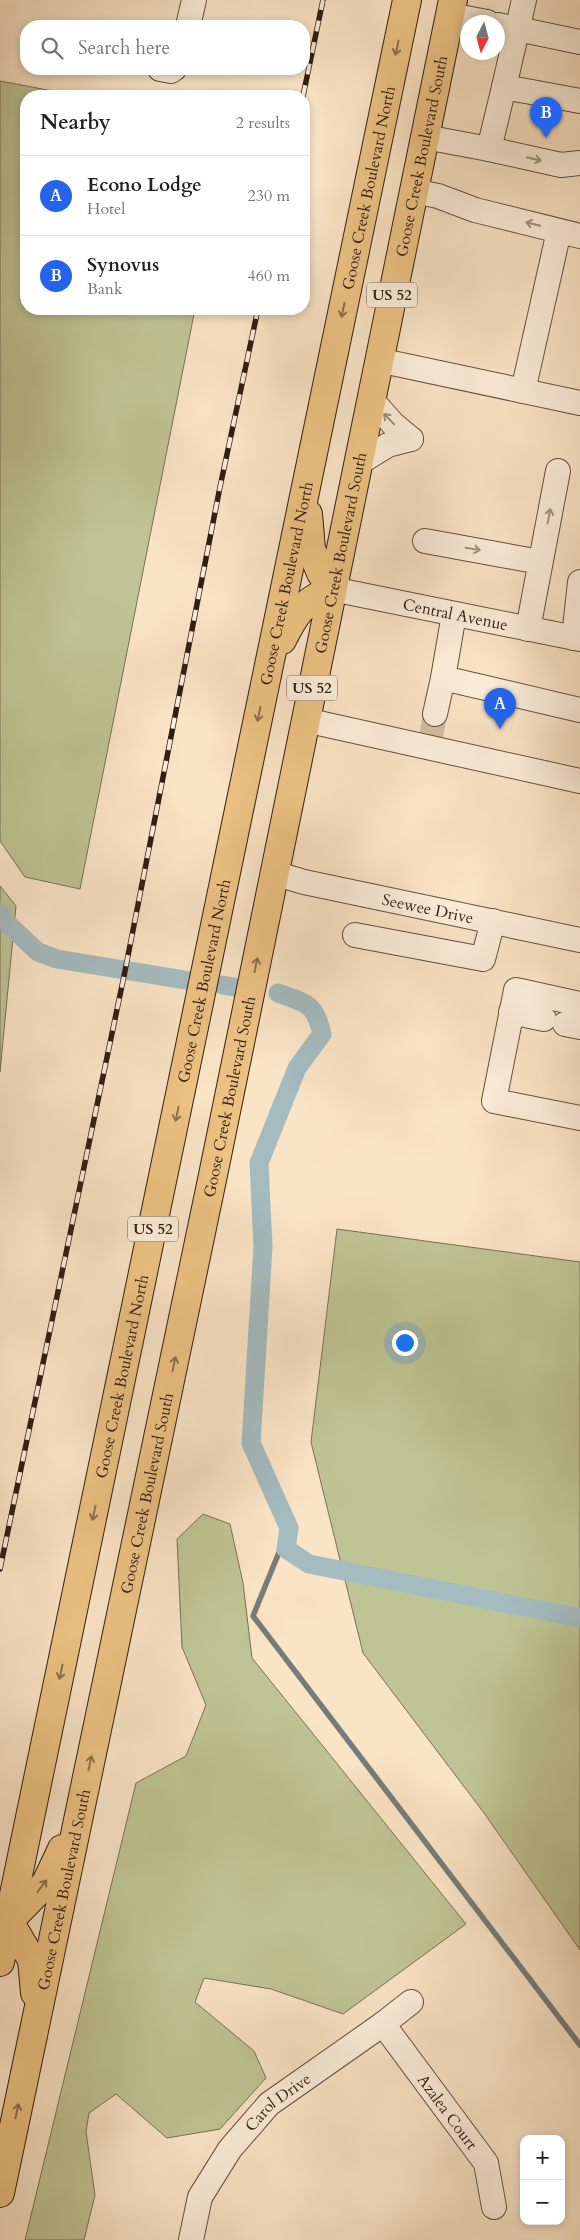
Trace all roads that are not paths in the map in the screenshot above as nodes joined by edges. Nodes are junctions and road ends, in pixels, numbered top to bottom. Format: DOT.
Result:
graph roads {
  1 [pos="194,0"];
  2 [pos="408,0"];
  3 [pos="524,0"];
  4 [pos="452,7"];
  5 [pos="471,15"];
  6 [pos="189,20"];
  7 [pos="507,27"];
  8 [pos="580,42"];
  9 [pos="504,87"];
  10 [pos="580,101"];
  11 [pos="425,137"];
  12 [pos="489,149"];
  13 [pos="580,164"];
  14 [pos="414,191"];
  15 [pos="573,233"];
  16 [pos="378,360"];
  17 [pos="523,391"];
  18 [pos="370,398"];
  19 [pos="580,403"];
  20 [pos="357,464"];
  21 [pos="558,471"];
  22 [pos="304,495"];
  23 [pos="425,541"];
  24 [pos="540,562"];
  25 [pos="580,582"];
  26 [pos="332,589"];
  27 [pos="454,614"];
  28 [pos="528,629"];
  29 [pos="577,638"];
  30 [pos="268,672"];
  31 [pos="443,678"];
  32 [pos="580,710"];
  33 [pos="435,714"];
  34 [pos="305,720"];
  35 [pos="580,782"];
  36 [pos="274,874"];
  37 [pos="493,921"];
  38 [pos="355,935"];
  39 [pos="580,940"];
  40 [pos="580,1004"];
  41 [pos="511,1012"];
  42 [pos="563,1023"];
  43 [pos="580,1118"];
  44 [pos="80,1814"];
  45 [pos="4,1920"];
  46 [pos="0,1962"];
  47 [pos="411,2002"];
  48 [pos="383,2024"];
  49 [pos="33,2034"];
  50 [pos="0,2193"];
  51 [pos="494,2207"];
  52 [pos="191,2240"];
  1 -- 6 [label="street"];
  2 -- 22 [label="highway, Goose Creek Boulevard North / US 52, one-way"];
  3 -- 7 [label="street"];
  4 -- 5 [label="street"];
  4 -- 11 [label="highway, Goose Creek Boulevard South / US 52"];
  7 -- 8 [label="street"];
  7 -- 9 [label="street"];
  9 -- 10 [label="street"];
  9 -- 12 [label="street"];
  11 -- 12 [label="street"];
  11 -- 14 [label="highway, Goose Creek Boulevard South / US 52"];
  12 -- 13 [label="street, one-way"];
  15 -- 14 [label="street, one-way"];
  14 -- 16 [label="highway, Goose Creek Boulevard South / US 52"];
  15 -- 17 [label="street"];
  16 -- 17 [label="street"];
  16 -- 18 [label="highway, Goose Creek Boulevard South / US 52"];
  17 -- 19 [label="street"];
  18 -- 20 [label="highway, Goose Creek Boulevard South / US 52"];
  20 -- 18 [label="street, one-way"];
  20 -- 26 [label="highway, Goose Creek Boulevard South / US 52"];
  24 -- 21 [label="street, one-way"];
  22 -- 26 [label="highway"];
  22 -- 30 [label="highway, Goose Creek Boulevard North / US 52"];
  23 -- 24 [label="street, one-way"];
  24 -- 28 [label="street"];
  25 -- 29 [label="street"];
  26 -- 27 [label="street, Central Avenue"];
  26 -- 30 [label="highway"];
  26 -- 34 [label="highway, Goose Creek Boulevard South / US 52"];
  27 -- 28 [label="street, Central Avenue"];
  27 -- 31 [label="street"];
  28 -- 29 [label="street, Central Avenue"];
  30 -- 45 [label="highway, Goose Creek Boulevard North / US 52, one-way"];
  31 -- 32 [label="street"];
  31 -- 33 [label="street"];
  34 -- 35 [label="street"];
  34 -- 36 [label="highway, Goose Creek Boulevard South / US 52"];
  36 -- 37 [label="street, Seewee Drive"];
  44 -- 36 [label="highway, Goose Creek Boulevard South / US 52, one-way"];
  37 -- 38 [label="street"];
  37 -- 39 [label="street, Seewee Drive"];
  40 -- 41 [label="street"];
  41 -- 42 [label="street"];
  41 -- 43 [label="street"];
  45 -- 44 [label="highway, one-way"];
  44 -- 49 [label="highway, Goose Creek Boulevard South / US 52"];
  45 -- 46 [label="highway, Goose Creek Boulevard North / US 52"];
  45 -- 49 [label="highway"];
  47 -- 48 [label="street, Carol Drive"];
  48 -- 51 [label="street, Azalea Court"];
  48 -- 52 [label="street, Carol Drive"];
  50 -- 49 [label="highway, Goose Creek Boulevard South / US 52, one-way"];
}
